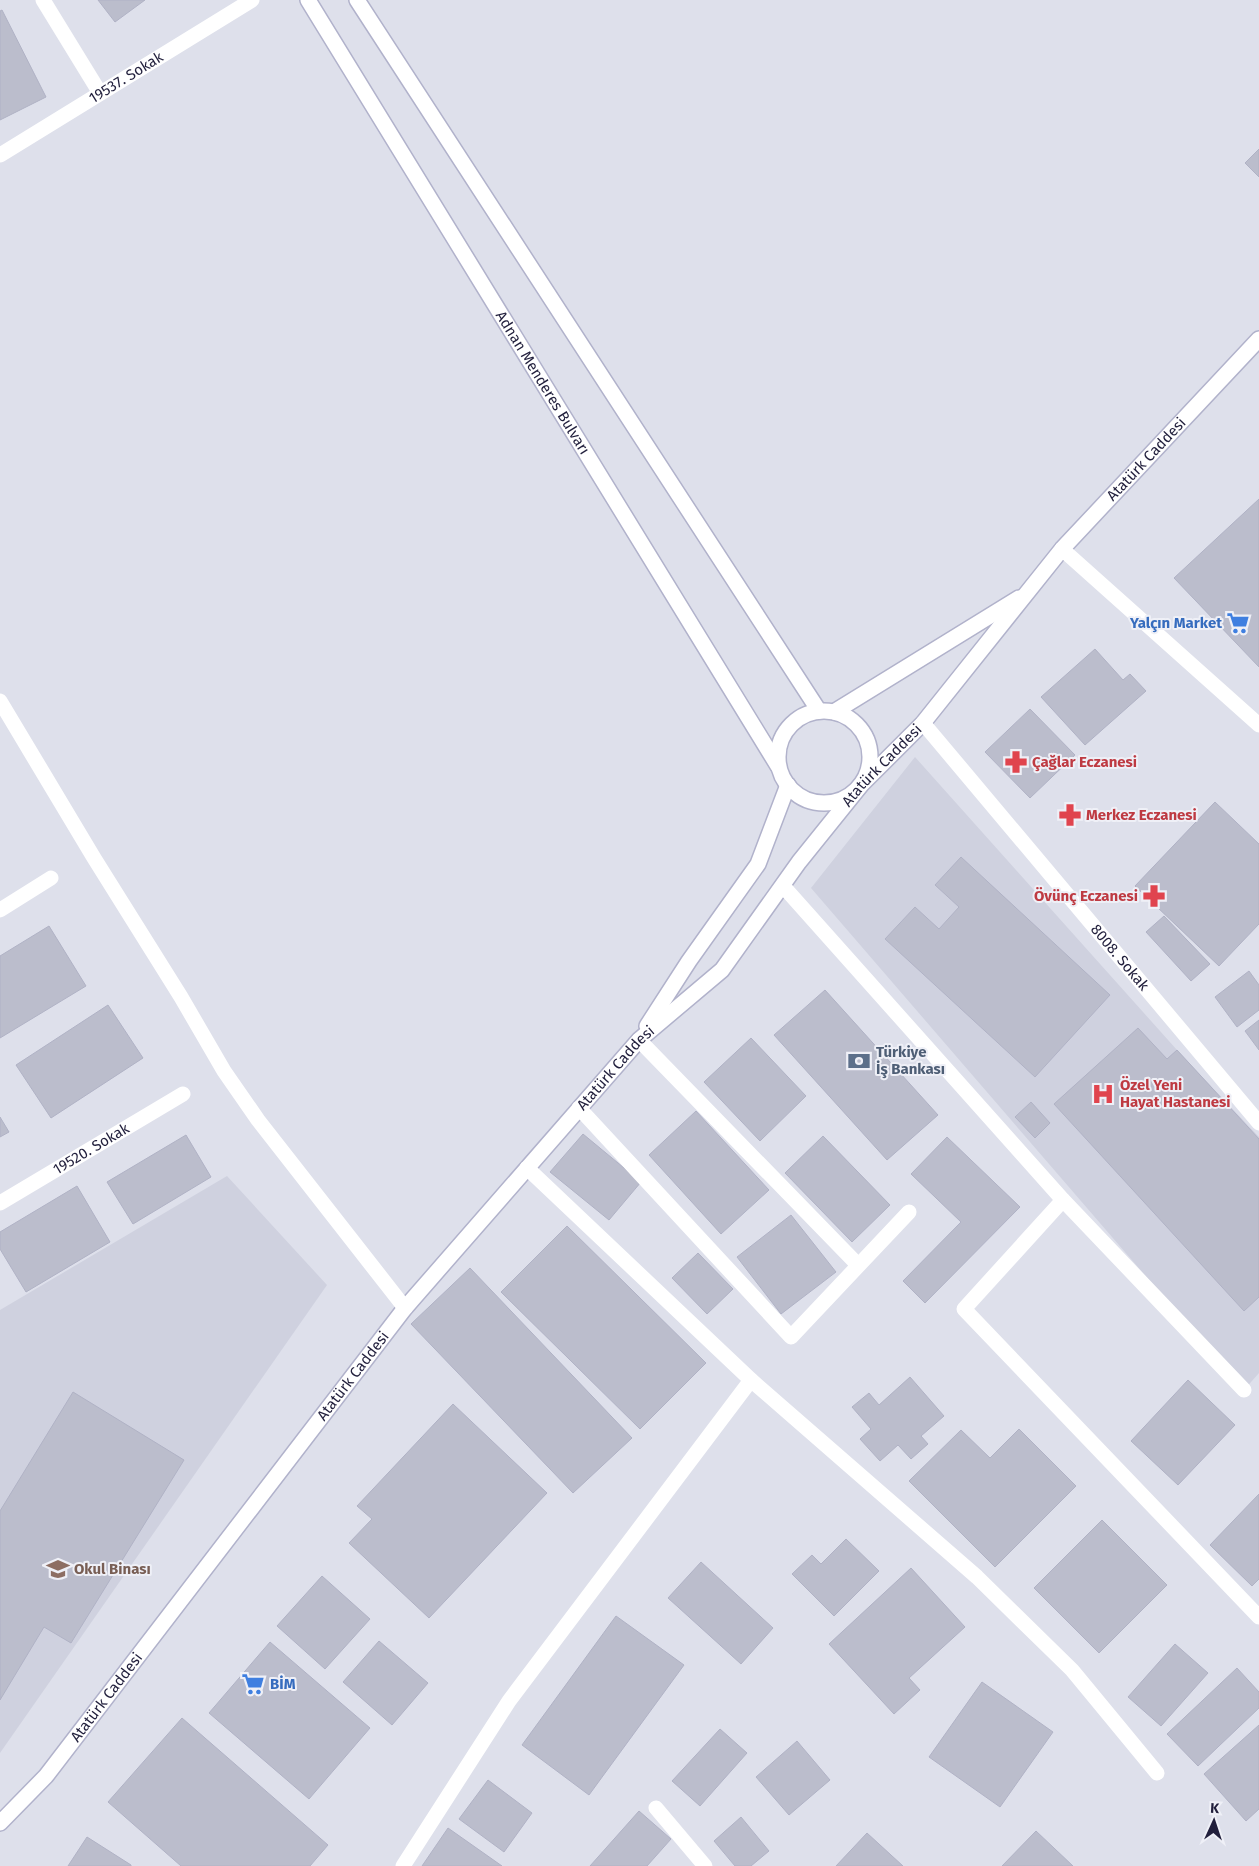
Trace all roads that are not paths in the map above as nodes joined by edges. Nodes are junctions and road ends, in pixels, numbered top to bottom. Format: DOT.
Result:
graph roads {
  1 [pos="44,0"];
  2 [pos="252,0"];
  3 [pos="308,0"];
  4 [pos="356,0"];
  5 [pos="100,93"];
  6 [pos="0,155"];
  7 [pos="1259,339"];
  8 [pos="1062,549"];
  9 [pos="1028,592"];
  10 [pos="0,701"];
  11 [pos="819,711"];
  12 [pos="834,712"];
  13 [pos="923,723"];
  14 [pos="1259,725"];
  15 [pos="778,766"];
  16 [pos="788,785"];
  17 [pos="861,785"];
  18 [pos="51,878"];
  19 [pos="783,886"];
  20 [pos="0,910"];
  21 [pos="639,1040"];
  22 [pos="183,1094"];
  23 [pos="579,1108"];
  24 [pos="1259,1123"];
  25 [pos="527,1168"];
  26 [pos="1063,1200"];
  27 [pos="0,1203"];
  28 [pos="909,1212"];
  29 [pos="858,1265"];
  30 [pos="405,1308"];
  31 [pos="752,1380"];
  32 [pos="1244,1390"];
  33 [pos="1259,1617"];
  34 [pos="1157,1773"];
  35 [pos="656,1808"];
  36 [pos="0,1823"];
  37 [pos="403,1866"];
  38 [pos="705,1866"];
  1 -- 5 [label="street"];
  2 -- 5 [label="street, 19537. Sokak"];
  3 -- 15 [label="street, Adnan Menderes Bulvarı"];
  4 -- 11 [label="street"];
  5 -- 6 [label="street, 19537. Sokak"];
  7 -- 8 [label="street, Atatürk Caddesi"];
  8 -- 9 [label="street, Atatürk Caddesi"];
  8 -- 14 [label="street"];
  9 -- 12 [label="street"];
  9 -- 13 [label="street, Atatürk Caddesi"];
  10 -- 30 [label="street"];
  11 -- 12 [label="street"];
  11 -- 15 [label="street"];
  12 -- 17 [label="street"];
  13 -- 17 [label="street, Atatürk Caddesi"];
  13 -- 24 [label="street, 8008. Sokak"];
  15 -- 16 [label="street"];
  16 -- 17 [label="street"];
  16 -- 21 [label="street"];
  17 -- 19 [label="street, Atatürk Caddesi"];
  18 -- 20 [label="street"];
  19 -- 21 [label="street, Atatürk Caddesi"];
  19 -- 26 [label="street"];
  21 -- 23 [label="street, Atatürk Caddesi"];
  21 -- 29 [label="street"];
  22 -- 27 [label="street, 19520. Sokak"];
  23 -- 25 [label="street, Atatürk Caddesi"];
  23 -- 29 [label="street"];
  25 -- 30 [label="street, Atatürk Caddesi"];
  25 -- 31 [label="street"];
  26 -- 32 [label="street"];
  26 -- 33 [label="street"];
  28 -- 29 [label="street"];
  30 -- 36 [label="street, Atatürk Caddesi"];
  31 -- 34 [label="street"];
  31 -- 37 [label="street"];
  35 -- 38 [label="street"];
}
